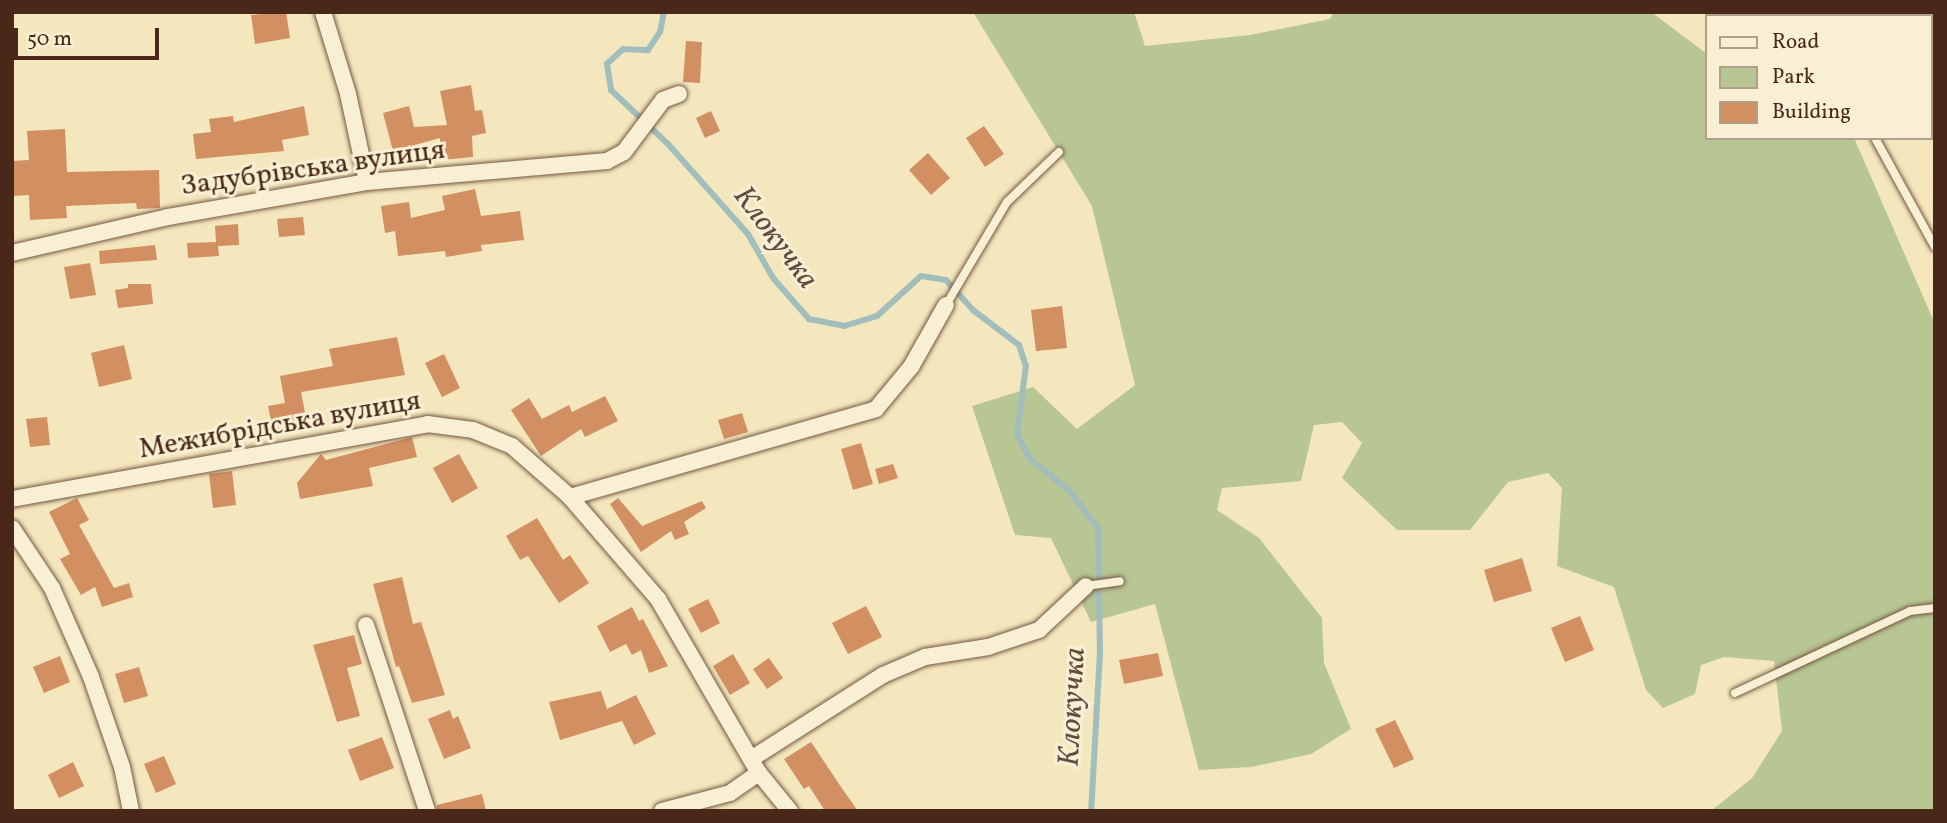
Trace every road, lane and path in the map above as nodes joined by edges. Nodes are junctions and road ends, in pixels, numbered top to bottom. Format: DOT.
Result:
graph roads {
  1 [pos="323,12"];
  2 [pos="679,94"];
  3 [pos="1876,140"];
  4 [pos="1059,152"];
  5 [pos="367,182"];
  6 [pos="1935,247"];
  7 [pos="12,253"];
  8 [pos="946,305"];
  9 [pos="570,497"];
  10 [pos="12,499"];
  11 [pos="12,528"];
  12 [pos="1120,581"];
  13 [pos="1086,586"];
  14 [pos="1935,608"];
  15 [pos="366,625"];
  16 [pos="1735,693"];
  17 [pos="755,766"];
  18 [pos="131,811"];
  19 [pos="427,811"];
  20 [pos="662,811"];
  21 [pos="790,811"];
  1 -- 5 [label="street"];
  2 -- 5 [label="street, Задубрівська вулиця"];
  3 -- 6 [label="lane"];
  4 -- 8 [label="lane"];
  5 -- 7 [label="street, Задубрівська вулиця"];
  8 -- 9 [label="street"];
  9 -- 10 [label="street, Межибрідська вулиця"];
  9 -- 17 [label="street, Межибрідська вулиця"];
  11 -- 18 [label="street"];
  12 -- 13 [label="lane"];
  13 -- 17 [label="street"];
  14 -- 16 [label="lane"];
  15 -- 19 [label="street"];
  17 -- 20 [label="street"];
  17 -- 21 [label="street, Межибрідська вулиця"];
}
